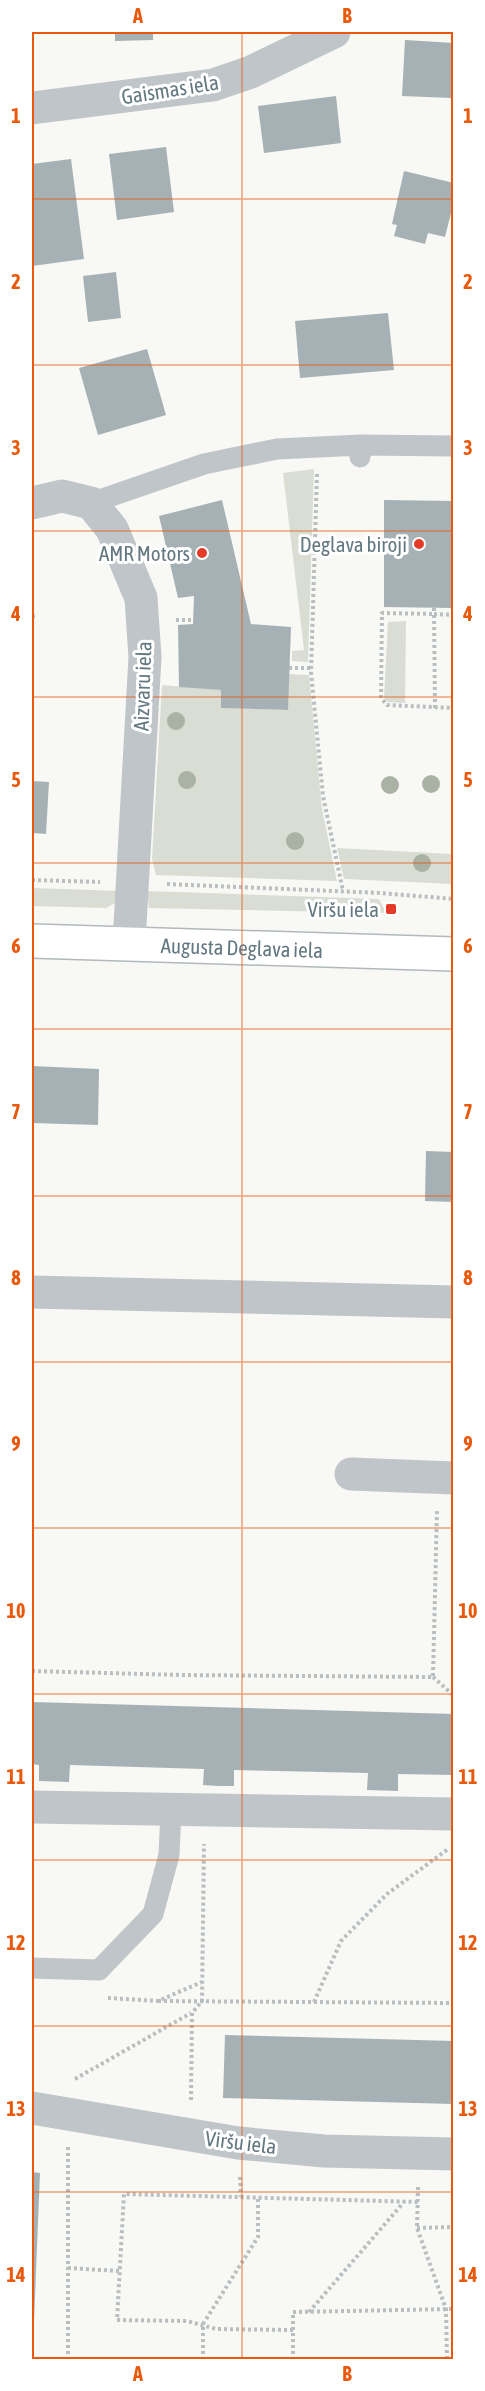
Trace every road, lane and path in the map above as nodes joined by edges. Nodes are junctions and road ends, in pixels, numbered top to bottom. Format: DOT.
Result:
graph roads {
  1 [pos="334,32"];
  2 [pos="32,108"];
  3 [pos="315,446"];
  4 [pos="453,446"];
  5 [pos="32,503"];
  6 [pos="91,503"];
  7 [pos="434,608"];
  8 [pos="434,614"];
  9 [pos="453,615"];
  10 [pos="289,668"];
  11 [pos="311,668"];
  12 [pos="435,708"];
  13 [pos="453,708"];
  14 [pos="32,880"];
  15 [pos="132,883"];
  16 [pos="343,891"];
  17 [pos="453,899"];
  18 [pos="32,941"];
  19 [pos="129,943"];
  20 [pos="453,954"];
  21 [pos="32,1292"];
  22 [pos="453,1302"];
  23 [pos="351,1474"];
  24 [pos="446,1477"];
  25 [pos="32,1671"];
  26 [pos="433,1677"];
  27 [pos="453,1696"];
  28 [pos="32,1807"];
  29 [pos="171,1810"];
  30 [pos="204,1810"];
  31 [pos="453,1814"];
  32 [pos="453,1845"];
  33 [pos="32,1968"];
  34 [pos="99,1970"];
  35 [pos="202,1982"];
  36 [pos="158,2001"];
  37 [pos="202,2001"];
  38 [pos="314,2002"];
  39 [pos="453,2003"];
  40 [pos="192,2013"];
  41 [pos="74,2080"];
  42 [pos="32,2108"];
  43 [pos="191,2135"];
  44 [pos="68,2138"];
  45 [pos="418,2153"];
  46 [pos="453,2154"];
  47 [pos="258,2198"];
  48 [pos="405,2201"];
  49 [pos="418,2202"];
  50 [pos="453,2227"];
  51 [pos="417,2228"];
  52 [pos="68,2268"];
  53 [pos="120,2271"];
  54 [pos="446,2309"];
  55 [pos="453,2309"];
  56 [pos="309,2312"];
  57 [pos="203,2324"];
  58 [pos="293,2330"];
  59 [pos="68,2360"];
  60 [pos="203,2360"];
  61 [pos="293,2360"];
  62 [pos="447,2360"];
  1 -- 2 [label="street, Gaismas iela"];
  3 -- 4 [label="lane"];
  3 -- 6 [label="lane"];
  3 -- 11 [label="path"];
  5 -- 6 [label="street"];
  6 -- 15 [label="street, Aizvaru iela"];
  7 -- 8 [label="path"];
  8 -- 9 [label="path"];
  8 -- 12 [label="path"];
  8 -- 12 [label="path"];
  10 -- 11 [label="path"];
  11 -- 16 [label="path"];
  12 -- 13 [label="path"];
  14 -- 15 [label="path"];
  15 -- 16 [label="path"];
  15 -- 19 [label="street, Aizvaru iela"];
  16 -- 17 [label="path"];
  18 -- 19 [label="main road, Augusta Deglava iela"];
  19 -- 20 [label="main road, Augusta Deglava iela"];
  21 -- 22 [label="street"];
  23 -- 24 [label="street"];
  24 -- 26 [label="path"];
  25 -- 26 [label="path"];
  26 -- 27 [label="path"];
  28 -- 29 [label="street"];
  29 -- 30 [label="street"];
  29 -- 34 [label="lane"];
  30 -- 31 [label="street"];
  30 -- 35 [label="path"];
  32 -- 38 [label="path"];
  33 -- 34 [label="lane"];
  34 -- 36 [label="path"];
  35 -- 36 [label="path"];
  35 -- 37 [label="path"];
  36 -- 37 [label="path"];
  37 -- 38 [label="path"];
  37 -- 40 [label="path"];
  38 -- 39 [label="path"];
  40 -- 41 [label="path"];
  40 -- 43 [label="path"];
  42 -- 43 [label="street, Viršu iela"];
  43 -- 45 [label="street, Viršu iela"];
  44 -- 52 [label="path"];
  45 -- 46 [label="street, Viršu iela"];
  45 -- 49 [label="path"];
  47 -- 48 [label="path"];
  47 -- 53 [label="path"];
  47 -- 57 [label="path"];
  48 -- 49 [label="path"];
  48 -- 56 [label="path"];
  49 -- 51 [label="path"];
  50 -- 51 [label="path"];
  51 -- 54 [label="path"];
  52 -- 53 [label="path"];
  52 -- 59 [label="path"];
  53 -- 57 [label="path"];
  54 -- 55 [label="path"];
  54 -- 56 [label="path"];
  54 -- 62 [label="path"];
  56 -- 58 [label="path"];
  57 -- 58 [label="path"];
  57 -- 60 [label="path"];
  58 -- 61 [label="path"];
}
